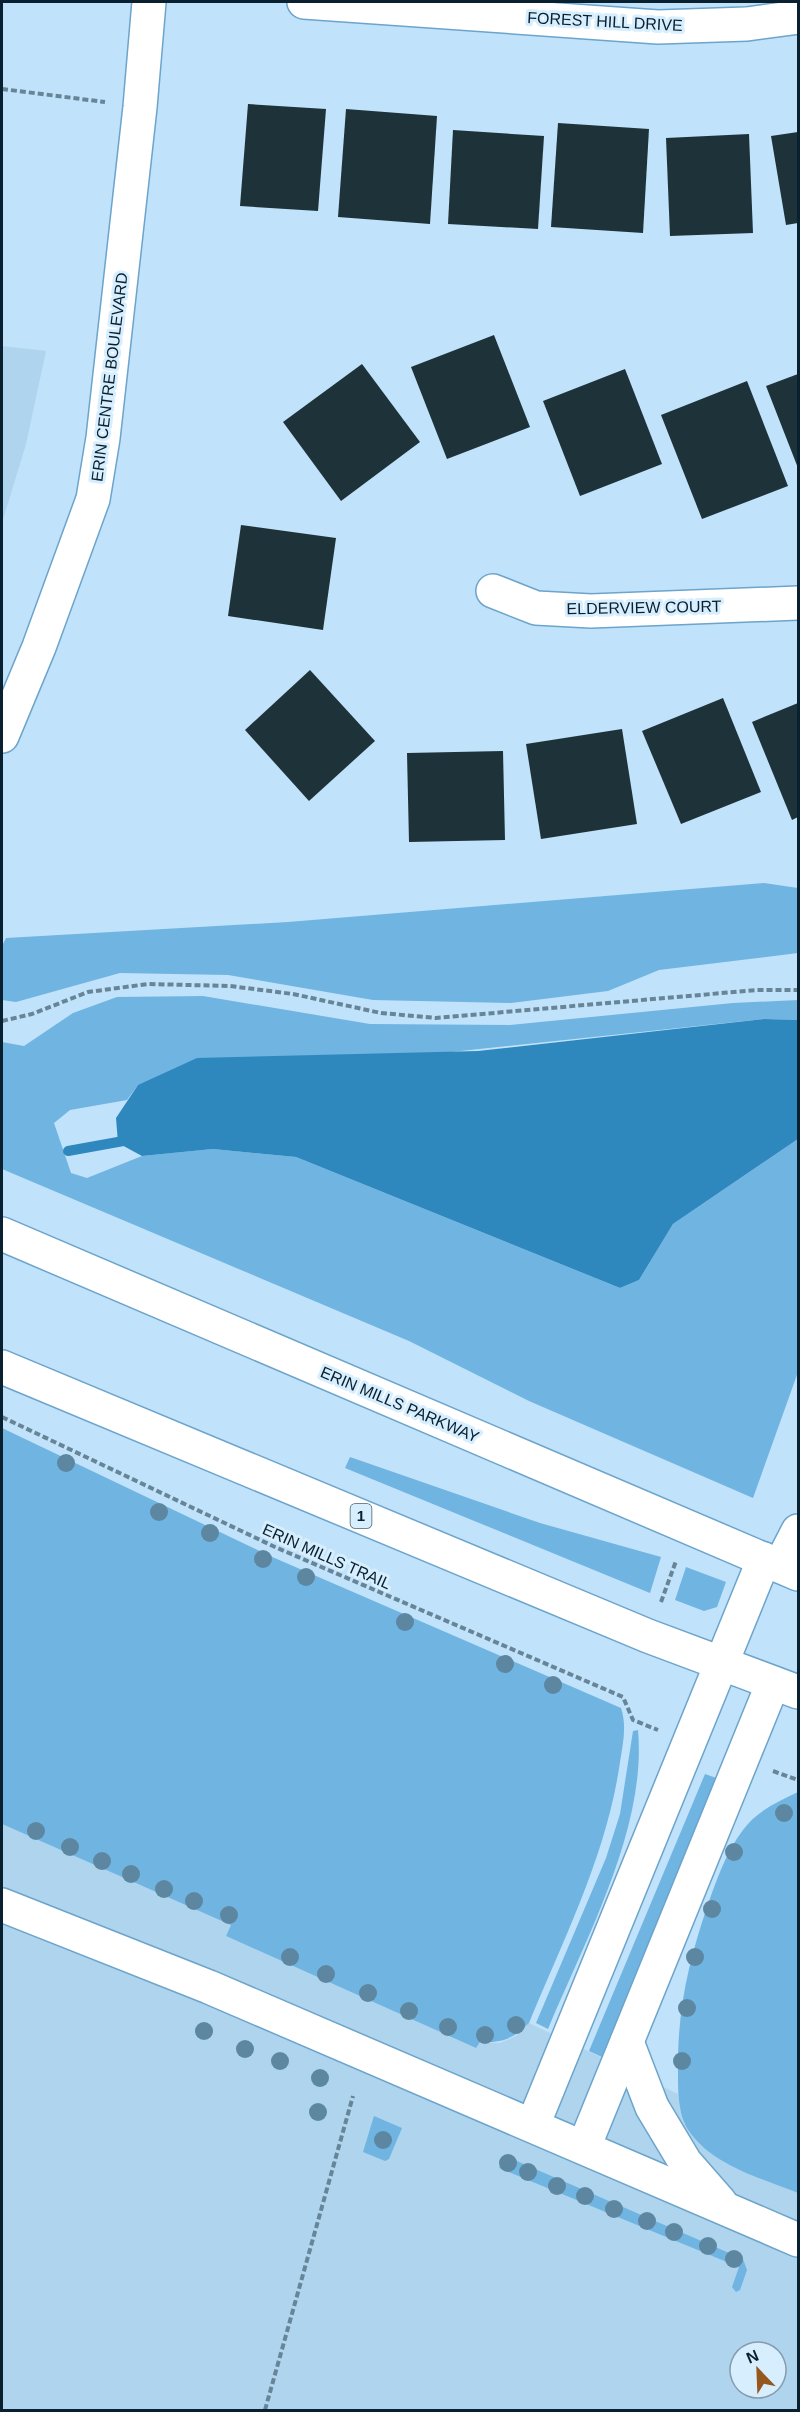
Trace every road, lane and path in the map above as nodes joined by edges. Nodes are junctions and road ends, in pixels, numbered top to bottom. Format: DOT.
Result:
graph roads {
  1 [pos="149,2"];
  2 [pos="304,2"];
  3 [pos="798,17"];
  4 [pos="2,89"];
  5 [pos="140,107"];
  6 [pos="494,591"];
  7 [pos="798,603"];
  8 [pos="2,736"];
  9 [pos="798,990"];
  10 [pos="2,1021"];
  11 [pos="2,1234"];
  12 [pos="2,1367"];
  13 [pos="2,1417"];
  14 [pos="798,1531"];
  15 [pos="676,1561"];
  16 [pos="781,1566"];
  17 [pos="661,1602"];
  18 [pos="722,1662"];
  19 [pos="786,1688"];
  20 [pos="633,1720"];
  21 [pos="2,1905"];
  22 [pos="627,2042"];
  23 [pos="353,2096"];
  24 [pos="533,2125"];
  25 [pos="584,2146"];
  26 [pos="728,2210"];
  27 [pos="798,2240"];
  28 [pos="265,2410"];
  1 -- 5 [label="main road, ERIN CENTRE BOULEVARD"];
  2 -- 3 [label="main road, FOREST HILL DRIVE"];
  4 -- 5 [label="path"];
  5 -- 8 [label="main road, ERIN CENTRE BOULEVARD"];
  6 -- 7 [label="main road, ELDERVIEW COURT"];
  9 -- 10 [label="path"];
  11 -- 16 [label="main road, ERIN MILLS PARKWAY"];
  12 -- 18 [label="main road, 1"];
  13 -- 20 [label="path, ERIN MILLS TRAIL"];
  14 -- 16 [label="main road"];
  15 -- 17 [label="path"];
  16 -- 18 [label="main road"];
  18 -- 19 [label="main road, 1"];
  18 -- 24 [label="main road"];
  19 -- 22 [label="main road"];
  21 -- 24 [label="main road"];
  22 -- 25 [label="main road"];
  22 -- 26 [label="main road"];
  23 -- 28 [label="path"];
  24 -- 25 [label="main road"];
  25 -- 26 [label="main road"];
  26 -- 27 [label="main road"];
}
